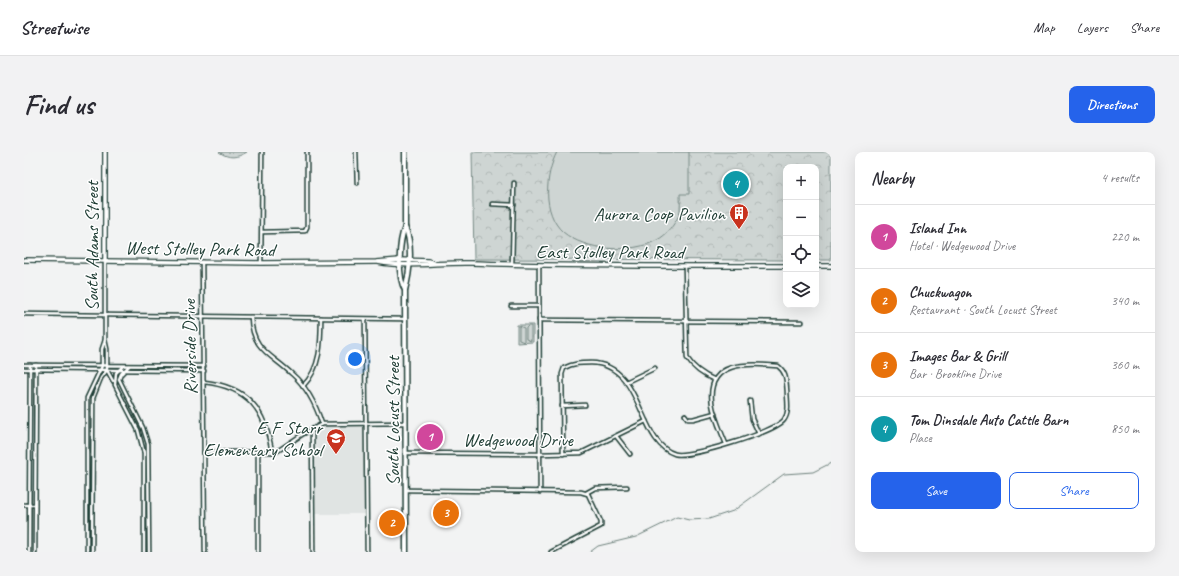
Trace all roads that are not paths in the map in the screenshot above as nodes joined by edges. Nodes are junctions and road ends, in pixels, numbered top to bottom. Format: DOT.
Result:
graph roads {
  1 [pos="105,152"];
  2 [pos="262,152"];
  3 [pos="307,152"];
  4 [pos="356,152"];
  5 [pos="406,152"];
  6 [pos="357,183"];
  7 [pos="514,183"];
  8 [pos="492,204"];
  9 [pos="514,205"];
  10 [pos="405,227"];
  11 [pos="262,232"];
  12 [pos="24,260"];
  13 [pos="409,260"];
  14 [pos="106,261"];
  15 [pos="202,262"];
  16 [pos="401,262"];
  17 [pos="261,263"];
  18 [pos="434,263"];
  19 [pos="408,265"];
  20 [pos="512,265"];
  21 [pos="539,265"];
  22 [pos="685,266"];
  23 [pos="783,266"];
  24 [pos="819,266"];
  25 [pos="831,266"];
  26 [pos="405,290"];
  27 [pos="511,306"];
  28 [pos="539,306"];
  29 [pos="24,314"];
  30 [pos="105,315"];
  31 [pos="202,316"];
  32 [pos="251,317"];
  33 [pos="321,318"];
  34 [pos="365,319"];
  35 [pos="406,320"];
  36 [pos="539,320"];
  37 [pos="685,320"];
  38 [pos="802,322"];
  39 [pos="105,340"];
  40 [pos="24,365"];
  41 [pos="30,365"];
  42 [pos="36,365"];
  43 [pos="102,366"];
  44 [pos="108,366"];
  45 [pos="123,366"];
  46 [pos="128,366"];
  47 [pos="204,366"];
  48 [pos="655,368"];
  49 [pos="24,369"];
  50 [pos="30,369"];
  51 [pos="36,369"];
  52 [pos="100,370"];
  53 [pos="107,370"];
  54 [pos="118,370"];
  55 [pos="124,370"];
  56 [pos="204,371"];
  57 [pos="715,380"];
  58 [pos="204,382"];
  59 [pos="626,382"];
  60 [pos="115,385"];
  61 [pos="303,386"];
  62 [pos="750,401"];
  63 [pos="585,405"];
  64 [pos="562,406"];
  65 [pos="715,413"];
  66 [pos="685,415"];
  67 [pos="646,421"];
  68 [pos="366,423"];
  69 [pos="406,423"];
  70 [pos="322,424"];
  71 [pos="312,429"];
  72 [pos="759,434"];
  73 [pos="616,436"];
  74 [pos="726,444"];
  75 [pos="204,452"];
  76 [pos="258,452"];
  77 [pos="272,452"];
  78 [pos="406,453"];
  79 [pos="540,454"];
  80 [pos="563,454"];
  81 [pos="630,454"];
  82 [pos="627,487"];
  83 [pos="406,490"];
  84 [pos="540,492"];
  85 [pos="586,493"];
  86 [pos="24,505"];
  87 [pos="29,505"];
  88 [pos="35,505"];
  89 [pos="30,552"];
  90 [pos="35,552"];
  91 [pos="87,552"];
  92 [pos="92,552"];
  93 [pos="144,552"];
  94 [pos="150,552"];
  95 [pos="205,552"];
  96 [pos="258,552"];
  97 [pos="313,552"];
  98 [pos="366,552"];
  99 [pos="406,552"];
  100 [pos="551,552"];
  1 -- 14 [label="street, South Adams Street"];
  2 -- 11 [label="street"];
  3 -- 11 [label="street"];
  4 -- 6 [label="street"];
  5 -- 10 [label="main road, South Locust Street"];
  7 -- 9 [label="street"];
  8 -- 9 [label="street"];
  9 -- 20 [label="street"];
  10 -- 13 [label="main road, South Locust Street"];
  10 -- 16 [label="main road, South Locust Street"];
  11 -- 17 [label="street"];
  12 -- 14 [label="street, West Stolley Park Road"];
  13 -- 16 [label="street, West Stolley Park Road"];
  13 -- 18 [label="street, East Stolley Park Road"];
  13 -- 19 [label="main road, South Locust Street"];
  14 -- 15 [label="street, West Stolley Park Road"];
  14 -- 30 [label="street, South Adams Street"];
  15 -- 17 [label="street, West Stolley Park Road"];
  15 -- 31 [label="street, Riverside Drive"];
  16 -- 17 [label="street, West Stolley Park Road"];
  16 -- 19 [label="street, West Stolley Park Road"];
  16 -- 26 [label="main road, South Locust Street"];
  18 -- 19 [label="street, East Stolley Park Road"];
  18 -- 20 [label="street, East Stolley Park Road"];
  19 -- 26 [label="main road, South Locust Street"];
  20 -- 21 [label="street, East Stolley Park Road"];
  21 -- 22 [label="street, East Stolley Park Road"];
  21 -- 28 [label="street"];
  22 -- 23 [label="street, East Stolley Park Road"];
  22 -- 37 [label="street"];
  24 -- 25 [label="street"];
  26 -- 35 [label="main road, South Locust Street"];
  27 -- 28 [label="street"];
  28 -- 36 [label="street"];
  29 -- 30 [label="street"];
  30 -- 31 [label="street"];
  30 -- 39 [label="street, South Adams Street"];
  31 -- 32 [label="street"];
  31 -- 47 [label="street, Riverside Drive"];
  32 -- 33 [label="street"];
  32 -- 61 [label="street"];
  33 -- 34 [label="street"];
  33 -- 61 [label="street"];
  34 -- 35 [label="street"];
  34 -- 68 [label="street"];
  35 -- 69 [label="main road, South Locust Street"];
  36 -- 37 [label="street"];
  36 -- 79 [label="street"];
  37 -- 38 [label="street"];
  37 -- 57 [label="street"];
  39 -- 43 [label="street"];
  39 -- 44 [label="street"];
  40 -- 41 [label="street"];
  41 -- 42 [label="street"];
  41 -- 50 [label="street"];
  42 -- 43 [label="street"];
  42 -- 51 [label="street"];
  43 -- 44 [label="street"];
  43 -- 52 [label="street"];
  43 -- 53 [label="street"];
  44 -- 45 [label="street"];
  44 -- 53 [label="street"];
  45 -- 46 [label="street"];
  45 -- 54 [label="street"];
  46 -- 47 [label="street"];
  46 -- 55 [label="street"];
  47 -- 56 [label="street, Riverside Drive"];
  48 -- 59 [label="street"];
  49 -- 50 [label="street"];
  50 -- 51 [label="street"];
  50 -- 87 [label="street"];
  51 -- 52 [label="street"];
  51 -- 88 [label="street"];
  52 -- 53 [label="street"];
  52 -- 91 [label="street"];
  53 -- 54 [label="street"];
  53 -- 60 [label="street"];
  53 -- 92 [label="street"];
  54 -- 55 [label="street"];
  54 -- 60 [label="street"];
  55 -- 56 [label="street"];
  55 -- 94 [label="street"];
  56 -- 58 [label="street, Riverside Drive"];
  57 -- 65 [label="street"];
  57 -- 72 [label="street"];
  58 -- 75 [label="street, Riverside Drive"];
  58 -- 77 [label="street"];
  59 -- 64 [label="street"];
  59 -- 67 [label="street"];
  60 -- 93 [label="street"];
  61 -- 70 [label="street"];
  62 -- 72 [label="street"];
  63 -- 64 [label="street"];
  64 -- 80 [label="street"];
  65 -- 66 [label="street"];
  65 -- 74 [label="street"];
  67 -- 73 [label="street, Wedgewood Drive"];
  67 -- 74 [label="street"];
  68 -- 69 [label="street"];
  68 -- 70 [label="street"];
  68 -- 98 [label="street"];
  69 -- 78 [label="main road, South Locust Street"];
  70 -- 71 [label="street"];
  71 -- 77 [label="street"];
  71 -- 97 [label="street"];
  72 -- 74 [label="street"];
  73 -- 80 [label="street, Wedgewood Drive"];
  73 -- 81 [label="street"];
  75 -- 76 [label="street"];
  75 -- 95 [label="street, Riverside Drive"];
  76 -- 77 [label="street"];
  76 -- 96 [label="street"];
  78 -- 79 [label="street, Wedgewood Drive"];
  78 -- 83 [label="main road, South Locust Street"];
  79 -- 80 [label="street, Wedgewood Drive"];
  79 -- 84 [label="street"];
  82 -- 85 [label="street"];
  83 -- 84 [label="street"];
  83 -- 99 [label="main road, South Locust Street"];
  84 -- 85 [label="street"];
  85 -- 100 [label="street"];
  86 -- 87 [label="street"];
  87 -- 88 [label="street"];
  87 -- 89 [label="street"];
  88 -- 90 [label="street"];
}
